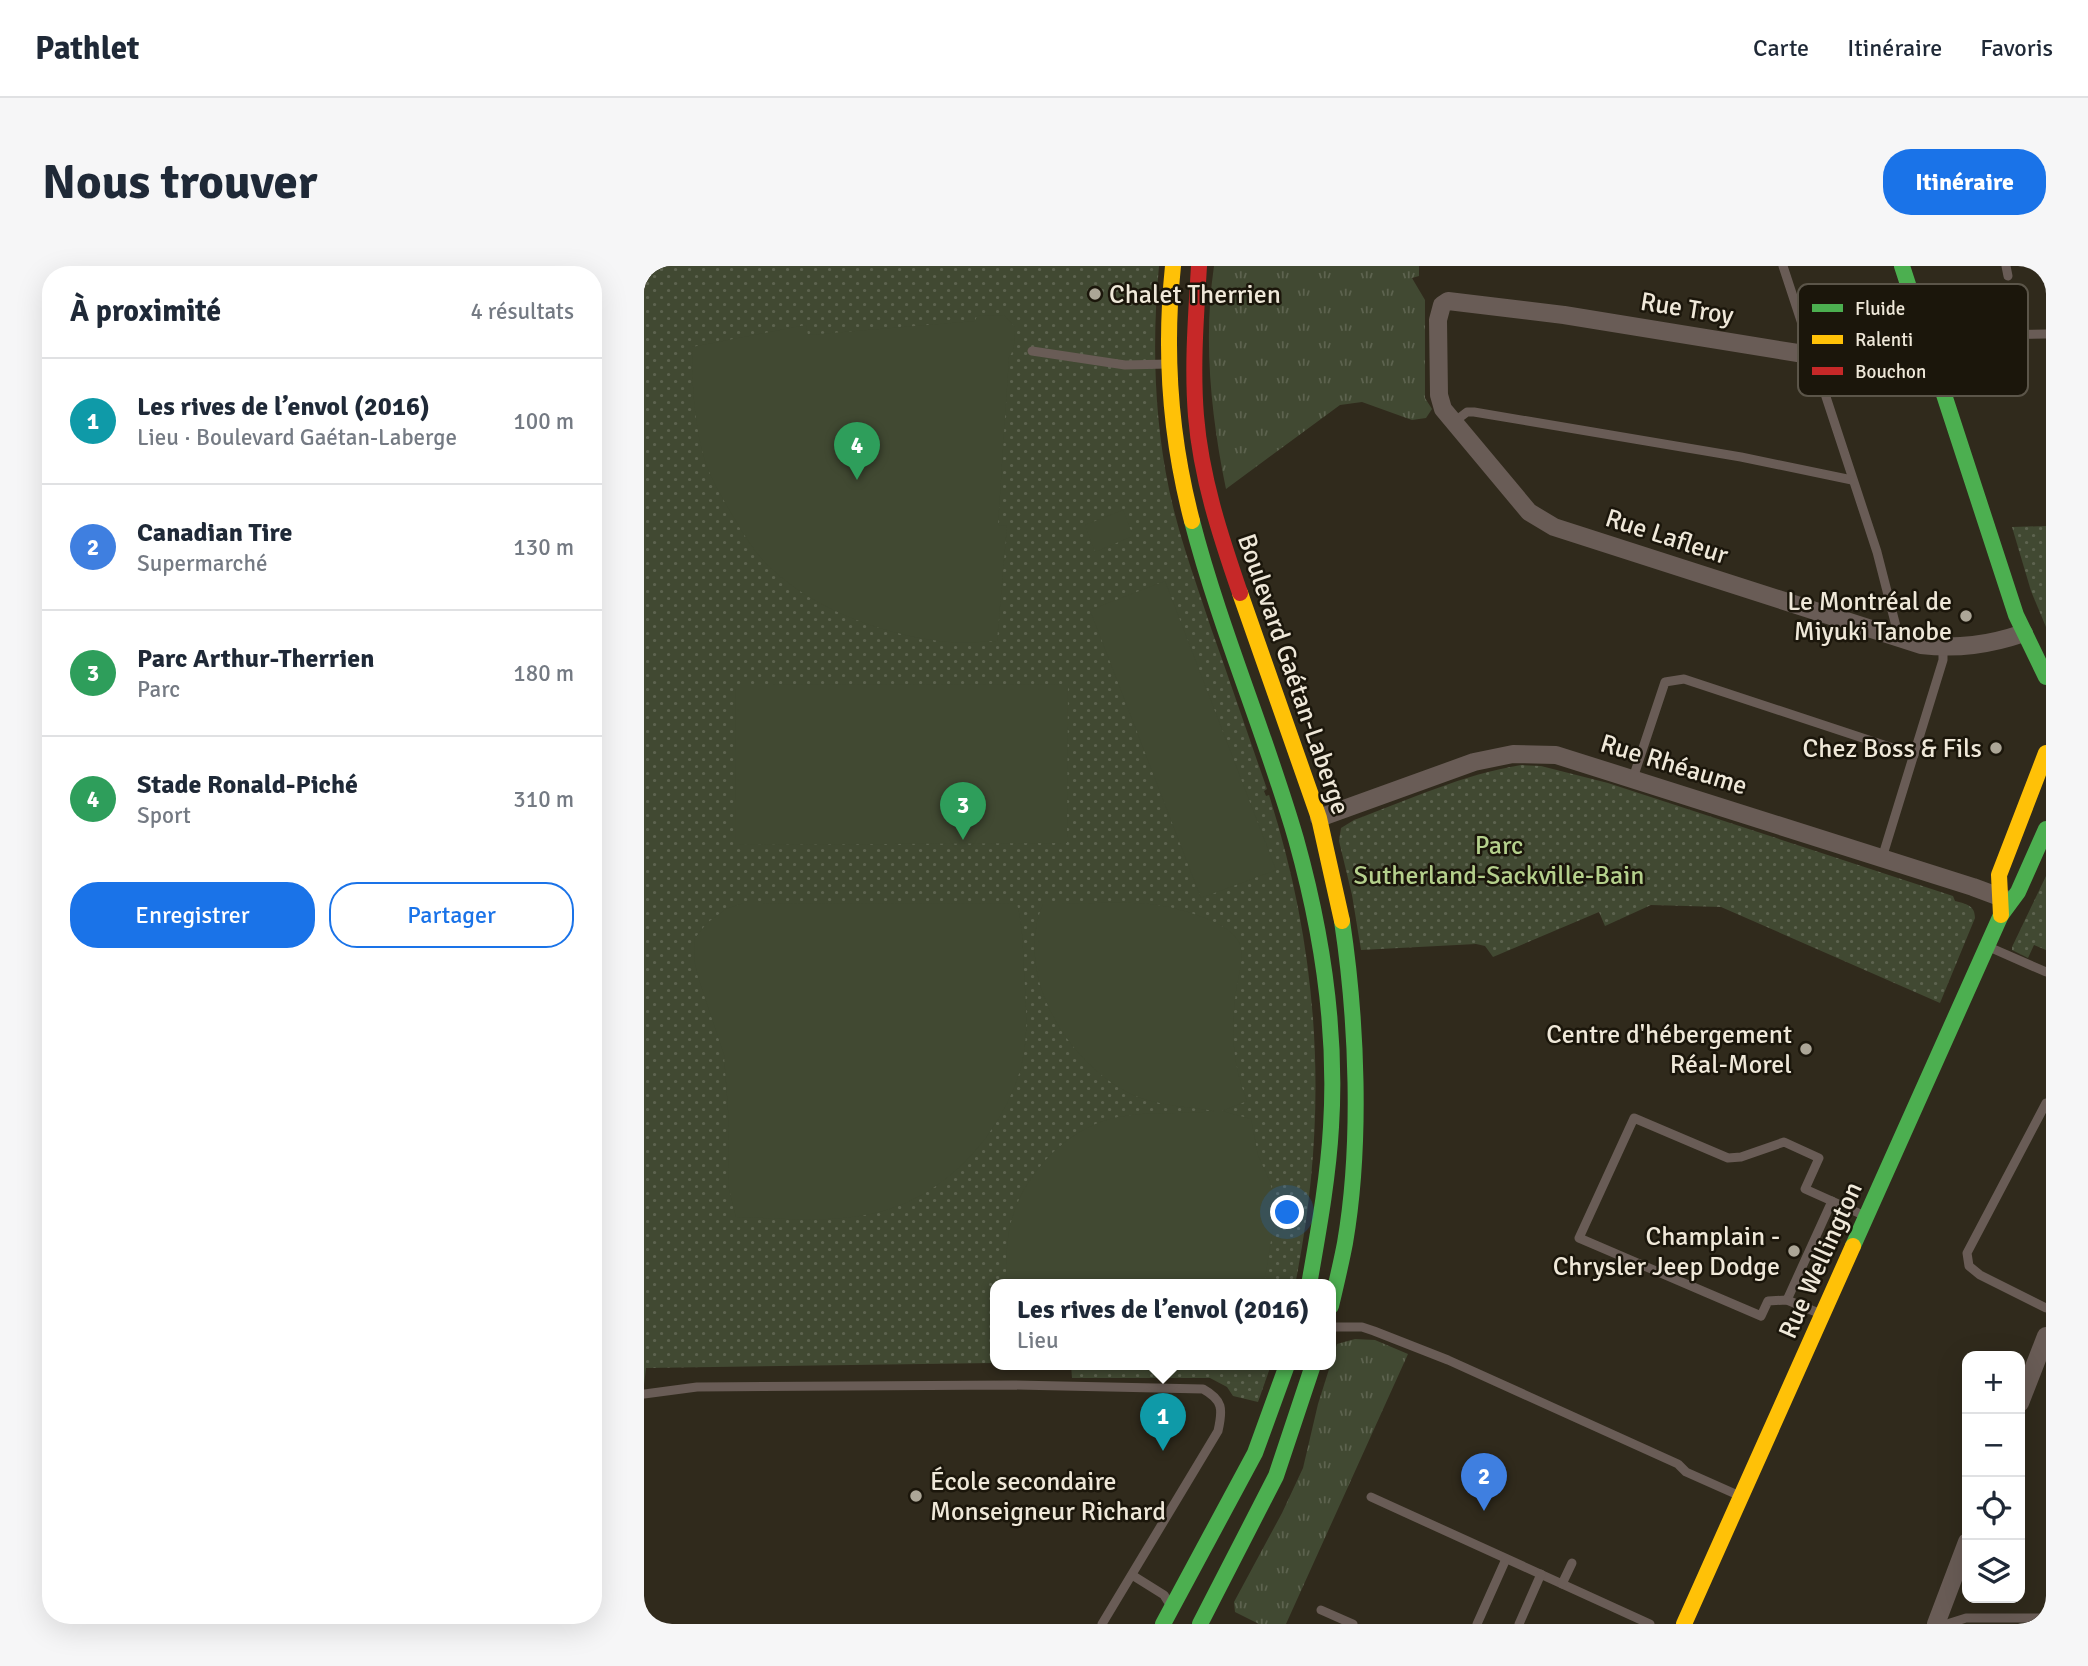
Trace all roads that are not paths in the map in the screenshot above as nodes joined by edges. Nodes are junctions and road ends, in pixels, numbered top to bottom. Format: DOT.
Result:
graph roads {
  1 [pos="1173,266"];
  2 [pos="1199,266"];
  3 [pos="1783,266"];
  4 [pos="1902,266"];
  5 [pos="1908,284"];
  6 [pos="1442,305"];
  7 [pos="1798,312"];
  8 [pos="2028,334"];
  9 [pos="2046,334"];
  10 [pos="1032,351"];
  11 [pos="1798,353"];
  12 [pos="1170,364"];
  13 [pos="1825,396"];
  14 [pos="1945,396"];
  15 [pos="1454,422"];
  16 [pos="1852,480"];
  17 [pos="2024,632"];
  18 [pos="1900,639"];
  19 [pos="1943,647"];
  20 [pos="2046,677"];
  21 [pos="2046,752"];
  22 [pos="1914,755"];
  23 [pos="1633,778"];
  24 [pos="1319,818"];
  25 [pos="2046,829"];
  26 [pos="1882,858"];
  27 [pos="2004,905"];
  28 [pos="1987,946"];
  29 [pos="2046,972"];
  30 [pos="2046,1103"];
  31 [pos="1832,1201"];
  32 [pos="1866,1217"];
  33 [pos="1310,1279"];
  34 [pos="1336,1283"];
  35 [pos="1787,1300"];
  36 [pos="2046,1308"];
  37 [pos="1822,1315"];
  38 [pos="1336,1327"];
  39 [pos="2046,1336"];
  40 [pos="1285,1370"];
  41 [pos="1311,1370"];
  42 [pos="2025,1391"];
  43 [pos="644,1394"];
  44 [pos="1741,1496"];
  45 [pos="1371,1497"];
  46 [pos="1962,1555"];
  47 [pos="1506,1559"];
  48 [pos="1572,1563"];
  49 [pos="1132,1574"];
  50 [pos="1541,1574"];
  51 [pos="1562,1584"];
  52 [pos="1321,1610"];
  53 [pos="1189,1617"];
  54 [pos="2046,1618"];
  55 [pos="1102,1624"];
  56 [pos="1163,1624"];
  57 [pos="1353,1624"];
  58 [pos="1477,1624"];
  59 [pos="1519,1624"];
  60 [pos="1650,1624"];
  61 [pos="1684,1624"];
  62 [pos="1936,1624"];
  63 [pos="1947,1624"];
  1 -- 12 [label="main road, Boulevard Gaétan-Laberge"];
  2 -- 24 [label="main road, Boulevard Gaétan-Laberge"];
  3 -- 7 [label="lane"];
  4 -- 5 [label="main road"];
  6 -- 11 [label="street, Rue Troy"];
  6 -- 15 [label="street, Rue Lafleur"];
  8 -- 9 [label="lane"];
  10 -- 12 [label="lane"];
  12 -- 33 [label="main road, Boulevard Gaétan-Laberge"];
  13 -- 16 [label="lane"];
  14 -- 17 [label="main road"];
  15 -- 16 [label="lane"];
  15 -- 18 [label="street, Rue Lafleur"];
  16 -- 18 [label="lane"];
  17 -- 19 [label="street, Rue Lafleur"];
  17 -- 20 [label="main road"];
  18 -- 19 [label="street, Rue Lafleur"];
  19 -- 22 [label="lane"];
  21 -- 27 [label="main road, Rue Wellington"];
  22 -- 23 [label="lane"];
  22 -- 26 [label="lane"];
  23 -- 24 [label="street, Rue Rhéaume"];
  23 -- 26 [label="street, Rue Rhéaume"];
  24 -- 34 [label="main road, Boulevard Gaétan-Laberge"];
  25 -- 27 [label="main road, Rue Wellington"];
  26 -- 27 [label="street, Rue Rhéaume"];
  27 -- 28 [label="main road, Rue Wellington"];
  28 -- 29 [label="lane"];
  28 -- 32 [label="main road, Rue Wellington"];
  30 -- 36 [label="lane"];
  31 -- 32 [label="lane"];
  31 -- 35 [label="lane"];
  31 -- 35 [label="lane"];
  32 -- 37 [label="main road, Rue Wellington"];
  35 -- 37 [label="lane"];
  37 -- 44 [label="main road, Rue Wellington"];
  38 -- 44 [label="lane"];
  39 -- 42 [label="street"];
  40 -- 53 [label="main road"];
  41 -- 53 [label="main road"];
  43 -- 49 [label="lane"];
  44 -- 61 [label="main road, Rue Wellington"];
  45 -- 47 [label="lane"];
  46 -- 62 [label="street"];
  47 -- 50 [label="lane"];
  47 -- 58 [label="lane"];
  48 -- 51 [label="lane"];
  49 -- 53 [label="lane"];
  49 -- 55 [label="lane"];
  50 -- 51 [label="lane"];
  50 -- 59 [label="lane"];
  51 -- 60 [label="lane"];
  52 -- 57 [label="lane"];
  53 -- 56 [label="main road"];
  54 -- 63 [label="lane"];
}
